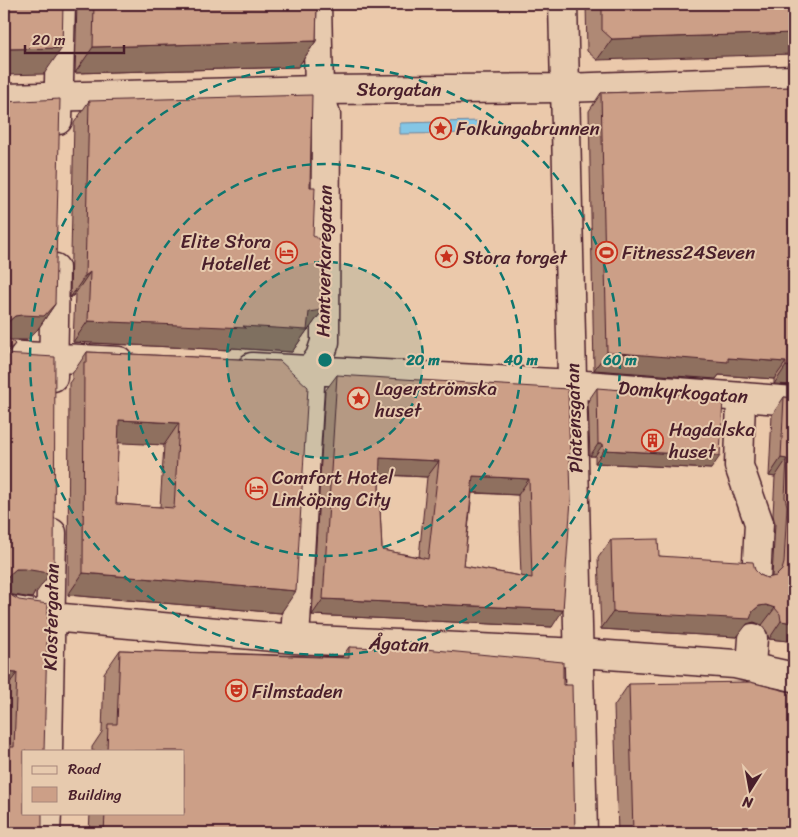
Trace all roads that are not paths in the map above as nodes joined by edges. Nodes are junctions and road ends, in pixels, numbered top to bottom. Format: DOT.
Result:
graph roads {
  1 [pos="61,4"];
  2 [pos="317,4"];
  3 [pos="563,4"];
  4 [pos="794,80"];
  5 [pos="565,88"];
  6 [pos="319,90"];
  7 [pos="59,96"];
  8 [pos="4,98"];
  9 [pos="58,144"];
  10 [pos="56,241"];
  11 [pos="4,355"];
  12 [pos="54,358"];
  13 [pos="148,362"];
  14 [pos="224,365"];
  15 [pos="311,369"];
  16 [pos="572,384"];
  17 [pos="741,397"];
  18 [pos="53,398"];
  19 [pos="794,401"];
  20 [pos="52,507"];
  21 [pos="756,580"];
  22 [pos="4,609"];
  23 [pos="52,617"];
  24 [pos="753,638"];
  25 [pos="295,639"];
  26 [pos="580,653"];
  27 [pos="751,666"];
  28 [pos="794,676"];
  29 [pos="48,750"];
  30 [pos="47,814"];
  31 [pos="46,833"];
  32 [pos="583,833"];
  1 -- 7 [label="street"];
  2 -- 6 [label="street"];
  3 -- 5 [label="street, Platensgatan"];
  4 -- 5 [label="street, Storgatan"];
  5 -- 6 [label="street, Storgatan"];
  5 -- 16 [label="street, Platensgatan"];
  6 -- 7 [label="street, Storgatan"];
  6 -- 15 [label="street, Hantverkaregatan"];
  7 -- 8 [label="street, Storgatan"];
  7 -- 9 [label="street"];
  10 -- 12 [label="street"];
  11 -- 12 [label="street"];
  12 -- 13 [label="street"];
  12 -- 18 [label="street"];
  14 -- 15 [label="street"];
  15 -- 16 [label="street"];
  15 -- 25 [label="street, Hantverkaregatan"];
  16 -- 17 [label="street, Domkyrkogatan"];
  16 -- 26 [label="street, Platensgatan"];
  17 -- 19 [label="street, Domkyrkogatan"];
  17 -- 21 [label="street"];
  20 -- 23 [label="street, Klostergatan"];
  22 -- 23 [label="street, Ågatan"];
  23 -- 25 [label="street, Ågatan"];
  23 -- 29 [label="street, Klostergatan"];
  24 -- 27 [label="street"];
  25 -- 26 [label="street, Ågatan"];
  26 -- 27 [label="street, Ågatan"];
  26 -- 32 [label="street, Platensgatan"];
  27 -- 28 [label="street, Ågatan"];
  30 -- 31 [label="street"];
}
